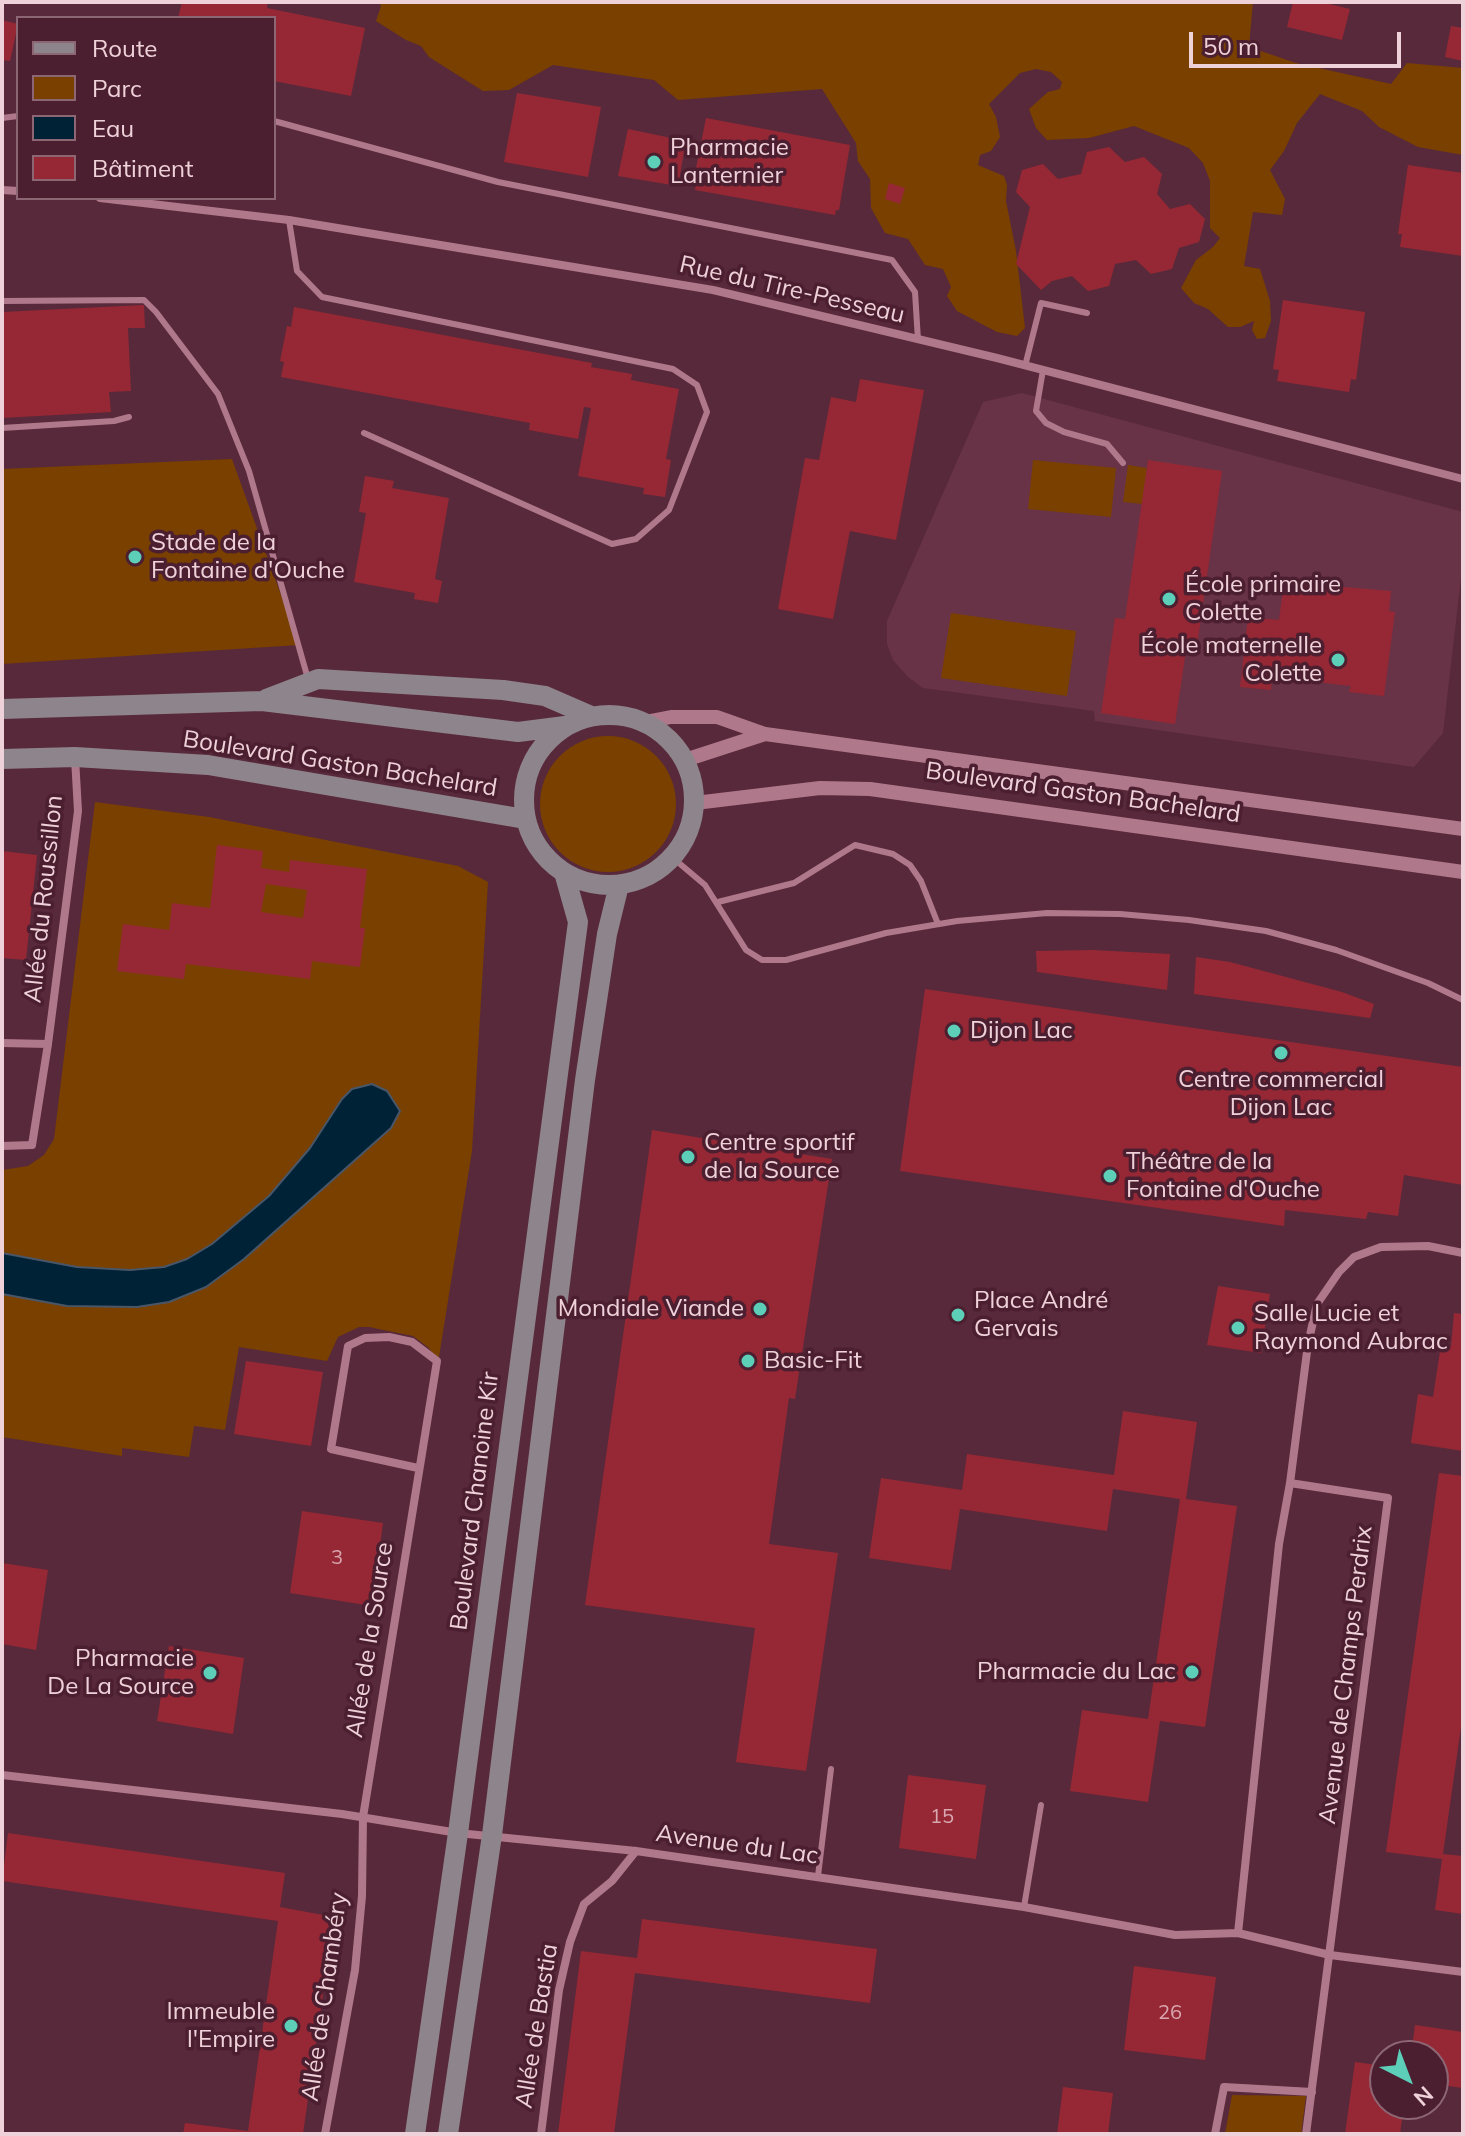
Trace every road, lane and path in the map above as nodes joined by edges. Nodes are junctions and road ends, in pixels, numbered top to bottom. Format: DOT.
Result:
graph roads {
  1 [pos="276,122"];
  2 [pos="117,200"];
  3 [pos="289,220"];
  4 [pos="2,301"];
  5 [pos="1087,313"];
  6 [pos="918,340"];
  7 [pos="1025,366"];
  8 [pos="1043,370"];
  9 [pos="129,417"];
  10 [pos="2,428"];
  11 [pos="364,433"];
  12 [pos="1123,463"];
  13 [pos="1463,479"];
  14 [pos="309,683"];
  15 [pos="262,701"];
  16 [pos="2,709"];
  17 [pos="591,716"];
  18 [pos="645,722"];
  19 [pos="565,726"];
  20 [pos="765,734"];
  21 [pos="75,757"];
  22 [pos="2,759"];
  23 [pos="685,760"];
  24 [pos="695,803"];
  25 [pos="525,819"];
  26 [pos="1463,829"];
  27 [pos="673,858"];
  28 [pos="1463,872"];
  29 [pos="565,876"];
  30 [pos="619,885"];
  31 [pos="718,902"];
  32 [pos="938,924"];
  33 [pos="1463,1000"];
  34 [pos="2,1043"];
  35 [pos="48,1044"];
  36 [pos="2,1146"];
  37 [pos="1463,1253"];
  38 [pos="418,1468"];
  39 [pos="1290,1483"];
  40 [pos="831,1769"];
  41 [pos="2,1775"];
  42 [pos="1041,1805"];
  43 [pos="363,1817"];
  44 [pos="458,1833"];
  45 [pos="492,1835"];
  46 [pos="636,1851"];
  47 [pos="818,1876"];
  48 [pos="1024,1907"];
  49 [pos="1238,1933"];
  50 [pos="1330,1955"];
  51 [pos="1463,1972"];
  52 [pos="1312,2092"];
  53 [pos="325,2134"];
  54 [pos="415,2134"];
  55 [pos="448,2134"];
  56 [pos="541,2134"];
  57 [pos="1215,2134"];
  58 [pos="1306,2134"];
  1 -- 6 [label="lane"];
  2 -- 3 [label="street, Rue du Tire-Pesseau"];
  3 -- 6 [label="street, Rue du Tire-Pesseau"];
  3 -- 11 [label="lane"];
  4 -- 14 [label="lane"];
  5 -- 7 [label="lane"];
  6 -- 7 [label="street, Rue du Tire-Pesseau"];
  7 -- 8 [label="street, Rue du Tire-Pesseau"];
  8 -- 12 [label="lane"];
  8 -- 13 [label="street, Rue du Tire-Pesseau"];
  9 -- 10 [label="lane"];
  14 -- 15 [label="main road"];
  14 -- 17 [label="main road"];
  15 -- 16 [label="main road, Boulevard Gaston Bachelard"];
  15 -- 19 [label="main road, Boulevard Gaston Bachelard"];
  17 -- 18 [label="main road"];
  17 -- 19 [label="main road"];
  18 -- 20 [label="street, Boulevard Gaston Bachelard"];
  18 -- 23 [label="main road"];
  19 -- 25 [label="main road"];
  20 -- 23 [label="street, Boulevard Gaston Bachelard"];
  20 -- 26 [label="street, Boulevard Gaston Bachelard"];
  21 -- 22 [label="main road, Boulevard Gaston Bachelard"];
  21 -- 25 [label="main road, Boulevard Gaston Bachelard"];
  21 -- 35 [label="street, Allée du Roussillon"];
  23 -- 24 [label="main road"];
  24 -- 27 [label="main road"];
  24 -- 28 [label="street, Boulevard Gaston Bachelard"];
  25 -- 29 [label="main road"];
  27 -- 30 [label="main road"];
  27 -- 31 [label="lane"];
  29 -- 30 [label="main road"];
  29 -- 44 [label="main road, Boulevard Chanoine Kir"];
  30 -- 45 [label="main road"];
  31 -- 32 [label="lane"];
  31 -- 32 [label="lane"];
  32 -- 33 [label="lane"];
  34 -- 35 [label="street"];
  35 -- 36 [label="street, Allée du Roussillon"];
  37 -- 39 [label="street"];
  38 -- 38 [label="street, Allée de la Source"];
  38 -- 43 [label="street, Allée de la Source"];
  39 -- 49 [label="street"];
  39 -- 50 [label="street, Avenue de Champs Perdrix"];
  40 -- 47 [label="lane"];
  41 -- 43 [label="street, Avenue du Lac"];
  42 -- 48 [label="lane"];
  43 -- 44 [label="street, Avenue du Lac"];
  43 -- 53 [label="street, Allée de Chambéry"];
  44 -- 45 [label="street, Avenue du Lac"];
  44 -- 54 [label="main road, Boulevard Chanoine Kir"];
  45 -- 46 [label="street, Avenue du Lac"];
  45 -- 55 [label="main road"];
  46 -- 47 [label="street, Avenue du Lac"];
  46 -- 56 [label="street, Allée de Bastia"];
  47 -- 48 [label="street, Avenue du Lac"];
  48 -- 49 [label="street, Avenue du Lac"];
  49 -- 50 [label="street, Avenue du Lac"];
  50 -- 51 [label="street, Avenue du Lac"];
  50 -- 52 [label="street"];
  52 -- 57 [label="street"];
  52 -- 58 [label="street"];
}
